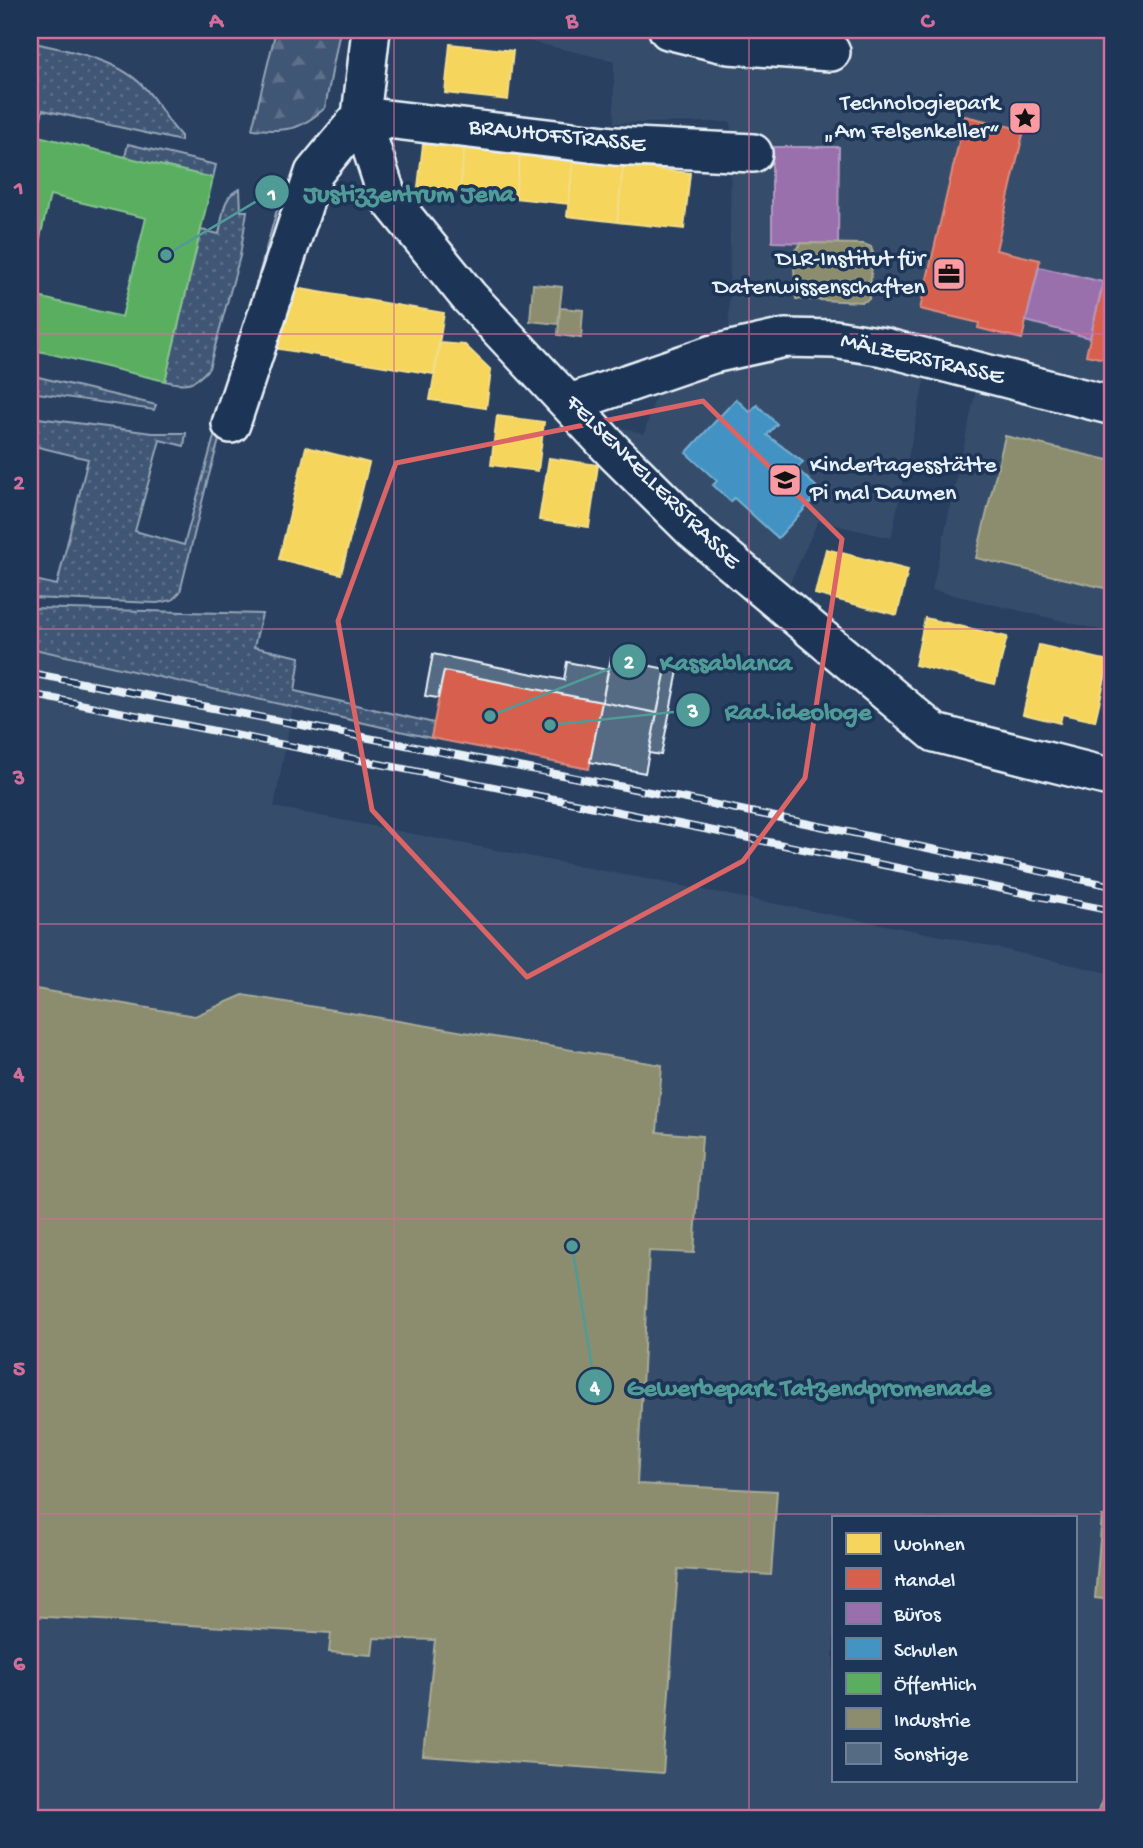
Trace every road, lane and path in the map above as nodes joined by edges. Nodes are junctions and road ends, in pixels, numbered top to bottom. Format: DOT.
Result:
graph roads {
  1 [pos="371,30"];
  2 [pos="668,30"];
  3 [pos="831,52"];
  4 [pos="361,116"];
  5 [pos="753,153"];
  6 [pos="570,403"];
  7 [pos="1113,406"];
  8 [pos="231,424"];
  9 [pos="1113,778"];
  1 -- 4 [label="street, FELSENKELLERSTRASSE"];
  2 -- 3 [label="street"];
  4 -- 5 [label="street, BRAUHOFSTRASSE"];
  4 -- 6 [label="street, FELSENKELLERSTRASSE"];
  4 -- 8 [label="street"];
  6 -- 7 [label="street, MÄLZERSTRASSE"];
  6 -- 9 [label="street, FELSENKELLERSTRASSE"];
}
